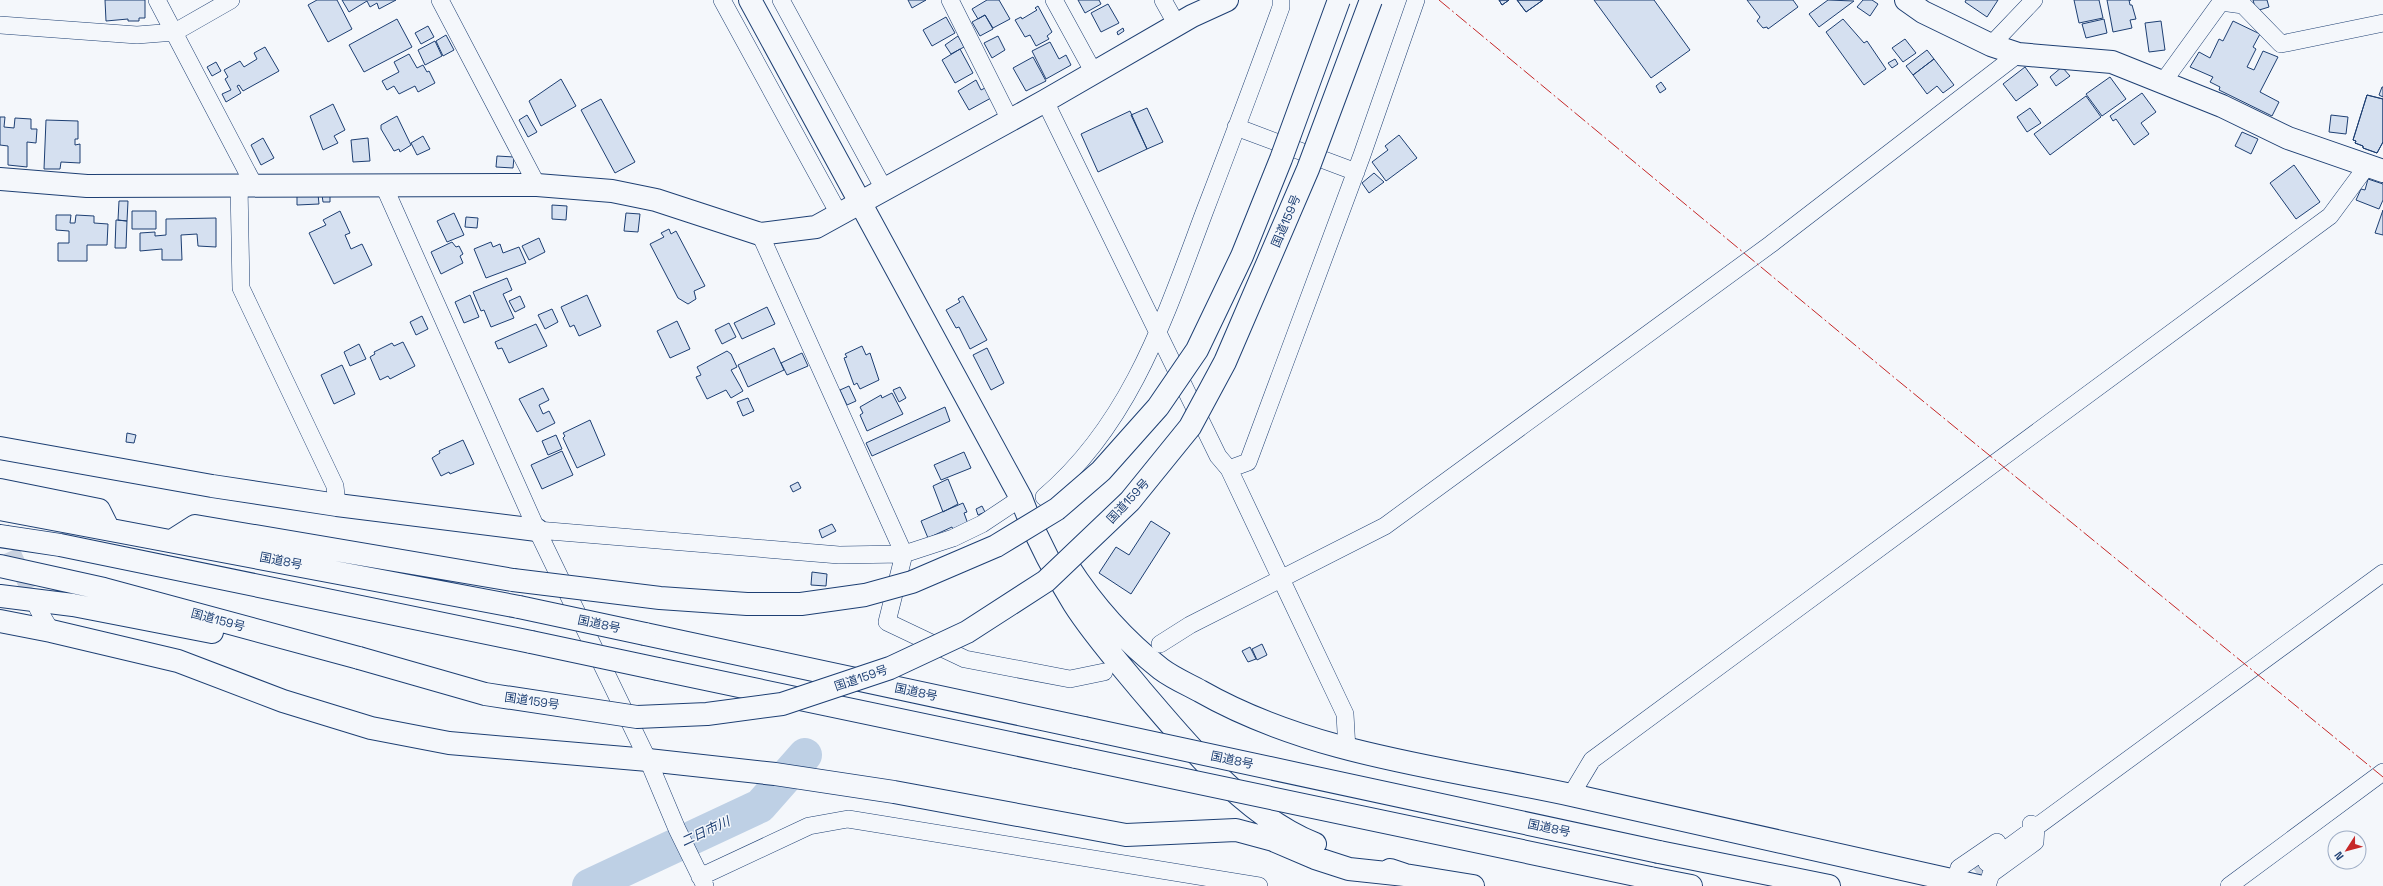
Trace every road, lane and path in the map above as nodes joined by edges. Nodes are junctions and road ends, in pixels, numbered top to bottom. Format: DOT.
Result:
graph roads {
  1 [pos="157,0"];
  2 [pos="231,0"];
  3 [pos="440,0"];
  4 [pos="722,0"];
  5 [pos="750,0"];
  6 [pos="781,0"];
  7 [pos="950,0"];
  8 [pos="1054,0"];
  9 [pos="1164,0"];
  10 [pos="1227,0"];
  11 [pos="1281,0"];
  12 [pos="1338,0"];
  13 [pos="1371,0"];
  14 [pos="1416,0"];
  15 [pos="1906,0"];
  16 [pos="2034,0"];
  17 [pos="2383,23"];
  18 [pos="1177,25"];
  19 [pos="0,26"];
  20 [pos="175,32"];
  21 [pos="1991,45"];
  22 [pos="2018,54"];
  23 [pos="1094,73"];
  24 [pos="2163,82"];
  25 [pos="1045,101"];
  26 [pos="1010,120"];
  27 [pos="1236,127"];
  28 [pos="2375,168"];
  29 [pos="1356,172"];
  30 [pos="0,179"];
  31 [pos="383,184"];
  32 [pos="246,185"];
  33 [pos="537,185"];
  34 [pos="884,189"];
  35 [pos="861,201"];
  36 [pos="839,214"];
  37 [pos="760,234"];
  38 [pos="1158,336"];
  39 [pos="0,448"];
  40 [pos="1229,469"];
  41 [pos="0,490"];
  42 [pos="1044,497"];
  43 [pos="1020,498"];
  44 [pos="338,505"];
  45 [pos="0,509"];
  46 [pos="108,528"];
  47 [pos="537,530"];
  48 [pos="0,536"];
  49 [pos="173,540"];
  50 [pos="904,554"];
  51 [pos="0,566"];
  52 [pos="2383,573"];
  53 [pos="1282,580"];
  54 [pos="0,596"];
  55 [pos="38,609"];
  56 [pos="0,621"];
  57 [pos="50,631"];
  58 [pos="1160,644"];
  59 [pos="359,658"];
  60 [pos="1104,672"];
  61 [pos="1347,750"];
  62 [pos="648,760"];
  63 [pos="2383,772"];
  64 [pos="1571,795"];
  65 [pos="2036,826"];
  66 [pos="1987,863"];
  67 [pos="1405,875"];
  68 [pos="1955,881"];
  69 [pos="703,882"];
  70 [pos="1259,886"];
  71 [pos="1473,886"];
  72 [pos="1691,886"];
  73 [pos="1829,886"];
  74 [pos="1978,886"];
  75 [pos="1987,886"];
  76 [pos="2229,886"];
  1 -- 20 [label="street"];
  2 -- 20 [label="street"];
  3 -- 33 [label="street"];
  4 -- 36 [label="street"];
  5 -- 35 [label="main road"];
  6 -- 34 [label="street"];
  7 -- 26 [label="street"];
  8 -- 23 [label="street"];
  9 -- 18 [label="street"];
  10 -- 18 [label="main road"];
  11 -- 27 [label="street"];
  12 -- 49 [label="main road, bridge"];
  13 -- 59 [label="main road, 国道159号, bridge"];
  14 -- 29 [label="street"];
  15 -- 21 [label="main road"];
  16 -- 21 [label="street"];
  17 -- 24 [label="street"];
  18 -- 23 [label="main road"];
  19 -- 20 [label="street"];
  20 -- 32 [label="street"];
  21 -- 22 [label="main road"];
  22 -- 24 [label="main road"];
  22 -- 53 [label="street"];
  23 -- 25 [label="main road"];
  24 -- 28 [label="main road"];
  25 -- 26 [label="main road"];
  25 -- 38 [label="street"];
  26 -- 34 [label="main road"];
  27 -- 29 [label="street"];
  27 -- 38 [label="street"];
  28 -- 64 [label="street"];
  29 -- 40 [label="street"];
  30 -- 32 [label="main road"];
  31 -- 32 [label="main road"];
  31 -- 33 [label="main road"];
  31 -- 47 [label="street"];
  32 -- 44 [label="street"];
  33 -- 37 [label="main road"];
  34 -- 35 [label="main road"];
  35 -- 36 [label="main road"];
  35 -- 43 [label="main road"];
  36 -- 37 [label="main road"];
  37 -- 50 [label="street"];
  38 -- 40 [label="street"];
  38 -- 42 [label="street"];
  39 -- 44 [label="main road"];
  40 -- 53 [label="street"];
  41 -- 46 [label="main road"];
  43 -- 50 [label="street"];
  43 -- 61 [label="main road"];
  43 -- 67 [label="main road"];
  44 -- 47 [label="main road"];
  45 -- 46 [label="main road, 国道8号"];
  46 -- 49 [label="main road, 国道8号"];
  47 -- 50 [label="street"];
  47 -- 62 [label="street"];
  48 -- 72 [label="main road, bridge"];
  49 -- 73 [label="main road, 国道8号, bridge"];
  50 -- 60 [label="street"];
  51 -- 59 [label="main road, 国道159号"];
  52 -- 65 [label="street"];
  53 -- 58 [label="street"];
  53 -- 61 [label="street"];
  54 -- 59 [label="main road"];
  55 -- 57 [label="street"];
  56 -- 57 [label="main road"];
  57 -- 62 [label="main road"];
  61 -- 64 [label="main road"];
  62 -- 67 [label="main road"];
  62 -- 69 [label="street"];
  63 -- 76 [label="street"];
  64 -- 68 [label="main road"];
  65 -- 66 [label="street"];
  65 -- 68 [label="street"];
  65 -- 75 [label="street"];
  67 -- 71 [label="main road"];
  68 -- 74 [label="main road"];
  69 -- 70 [label="street"];
}
